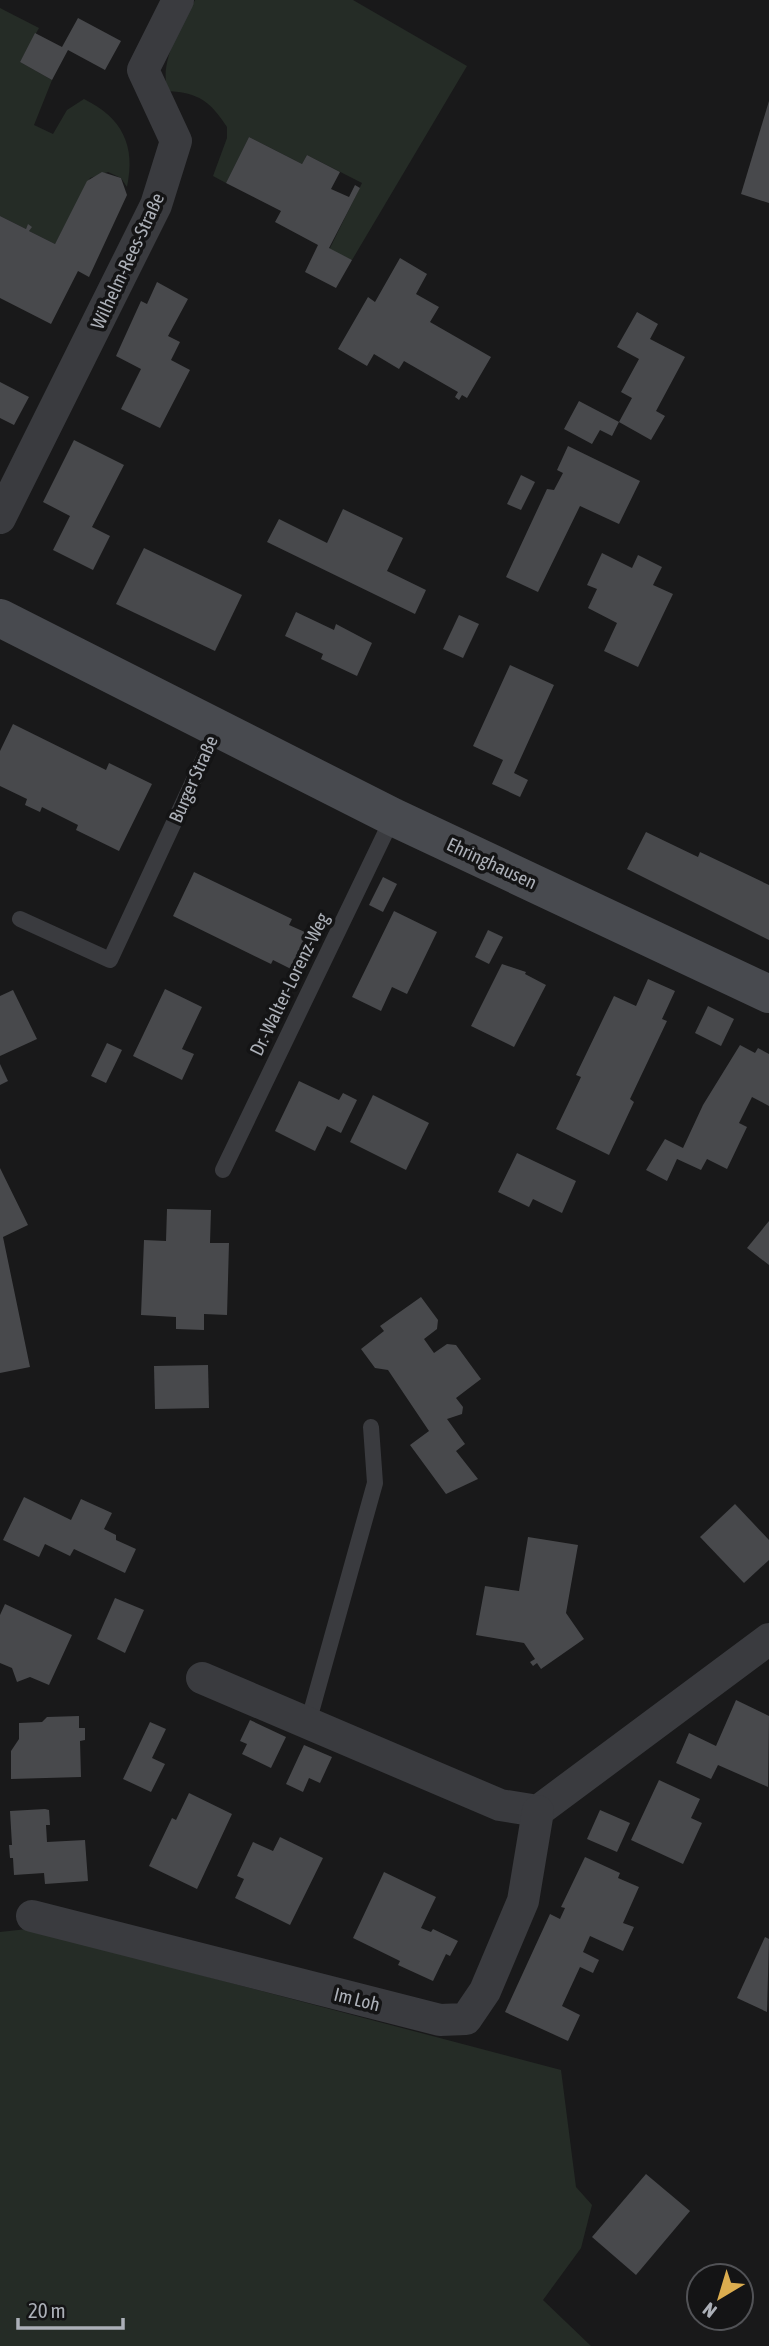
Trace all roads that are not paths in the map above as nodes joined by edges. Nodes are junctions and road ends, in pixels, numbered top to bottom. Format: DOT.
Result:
graph roads {
  1 [pos="178,0"];
  2 [pos="0,518"];
  3 [pos="0,618"];
  4 [pos="217,730"];
  5 [pos="393,817"];
  6 [pos="20,919"];
  7 [pos="769,994"];
  8 [pos="223,1170"];
  9 [pos="371,1427"];
  10 [pos="769,1639"];
  11 [pos="202,1678"];
  12 [pos="308,1723"];
  13 [pos="538,1811"];
  14 [pos="32,1916"];
  1 -- 2 [label="street, Wilhelm-Rees-Straße"];
  3 -- 4 [label="main road, Burger Straße"];
  4 -- 5 [label="main road, Ehringhausen"];
  4 -- 6 [label="lane, Burger Straße"];
  5 -- 7 [label="main road, Ehringhausen"];
  5 -- 8 [label="lane, Dr.-Walter-Lorenz-Weg"];
  9 -- 12 [label="lane"];
  10 -- 13 [label="street"];
  11 -- 12 [label="street"];
  12 -- 13 [label="street"];
  13 -- 14 [label="street, Im Loh"];
}
